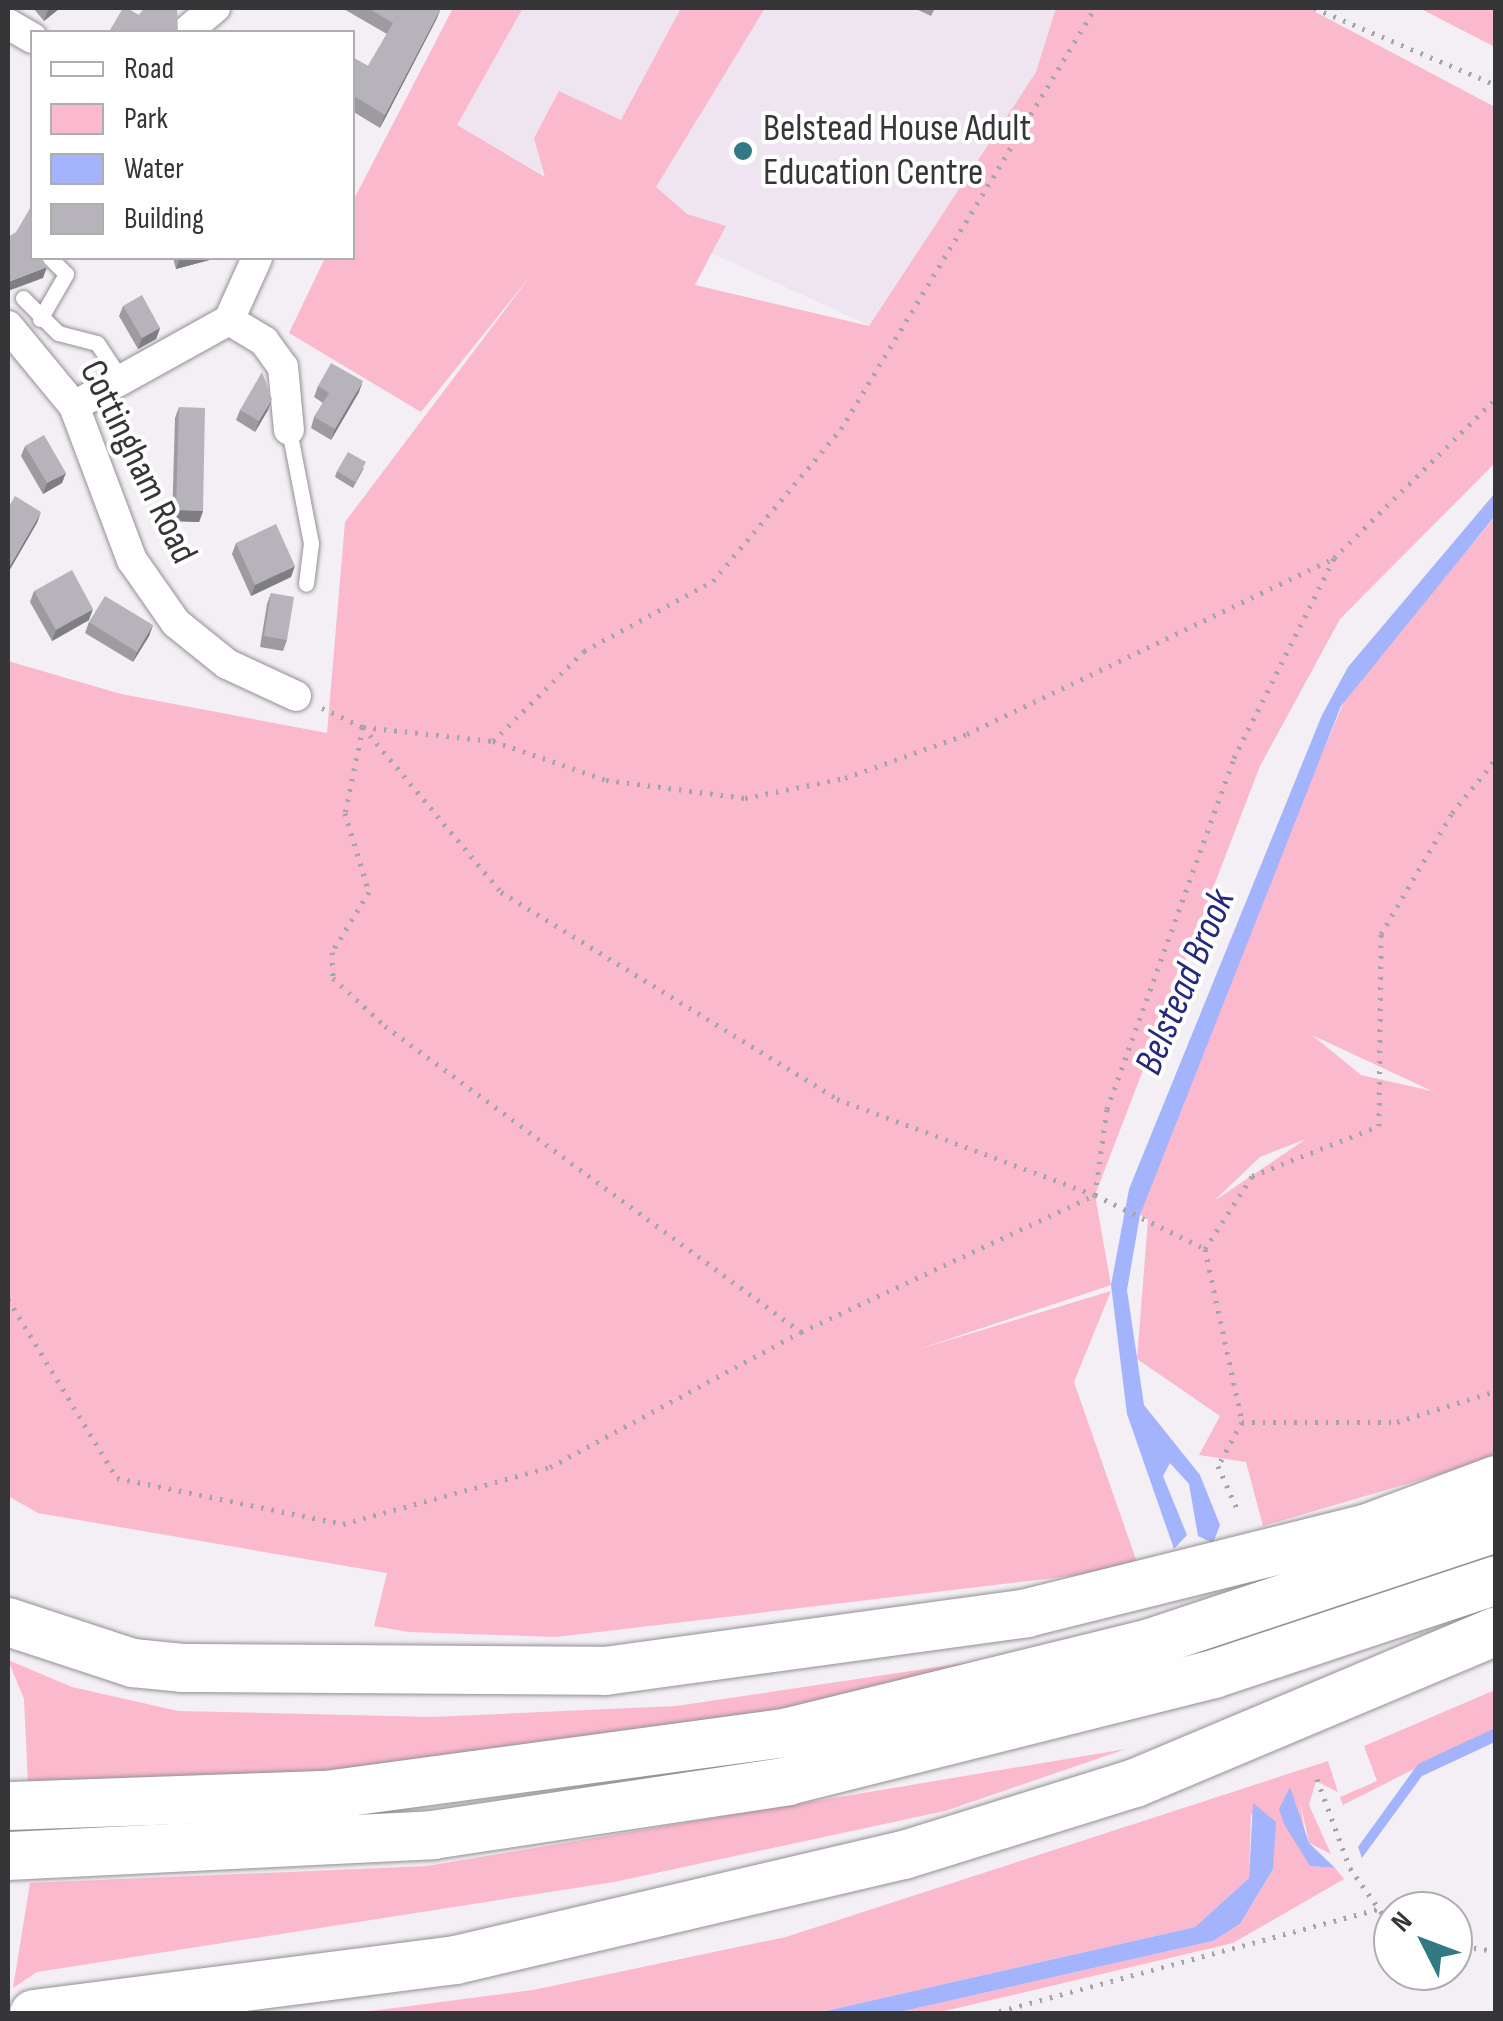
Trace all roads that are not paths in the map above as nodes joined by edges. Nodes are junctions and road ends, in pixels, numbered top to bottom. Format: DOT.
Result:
graph roads {
  1 [pos="215,8"];
  2 [pos="8,24"];
  3 [pos="188,30"];
  4 [pos="30,37"];
  5 [pos="52,260"];
  6 [pos="256,260"];
  7 [pos="23,298"];
  8 [pos="40,319"];
  9 [pos="229,320"];
  10 [pos="8,326"];
  11 [pos="125,385"];
  12 [pos="74,406"];
  13 [pos="289,430"];
  14 [pos="306,584"];
  15 [pos="296,696"];
  16 [pos="1496,1480"];
  17 [pos="1496,1528"];
  18 [pos="1496,1580"];
  19 [pos="8,1622"];
  20 [pos="1496,1631"];
  21 [pos="8,1806"];
  22 [pos="8,1856"];
  23 [pos="34,2014"];
  1 -- 3 [label="street"];
  2 -- 4 [label="street"];
  5 -- 8 [label="lane"];
  6 -- 9 [label="street"];
  7 -- 8 [label="lane"];
  8 -- 11 [label="lane"];
  9 -- 11 [label="street"];
  9 -- 13 [label="street"];
  10 -- 12 [label="street, Cottingham Road"];
  11 -- 12 [label="street"];
  12 -- 15 [label="street, Cottingham Road"];
  13 -- 14 [label="lane"];
  16 -- 19 [label="highway"];
  17 -- 21 [label="highway"];
  18 -- 22 [label="highway"];
  20 -- 23 [label="highway"];
}
